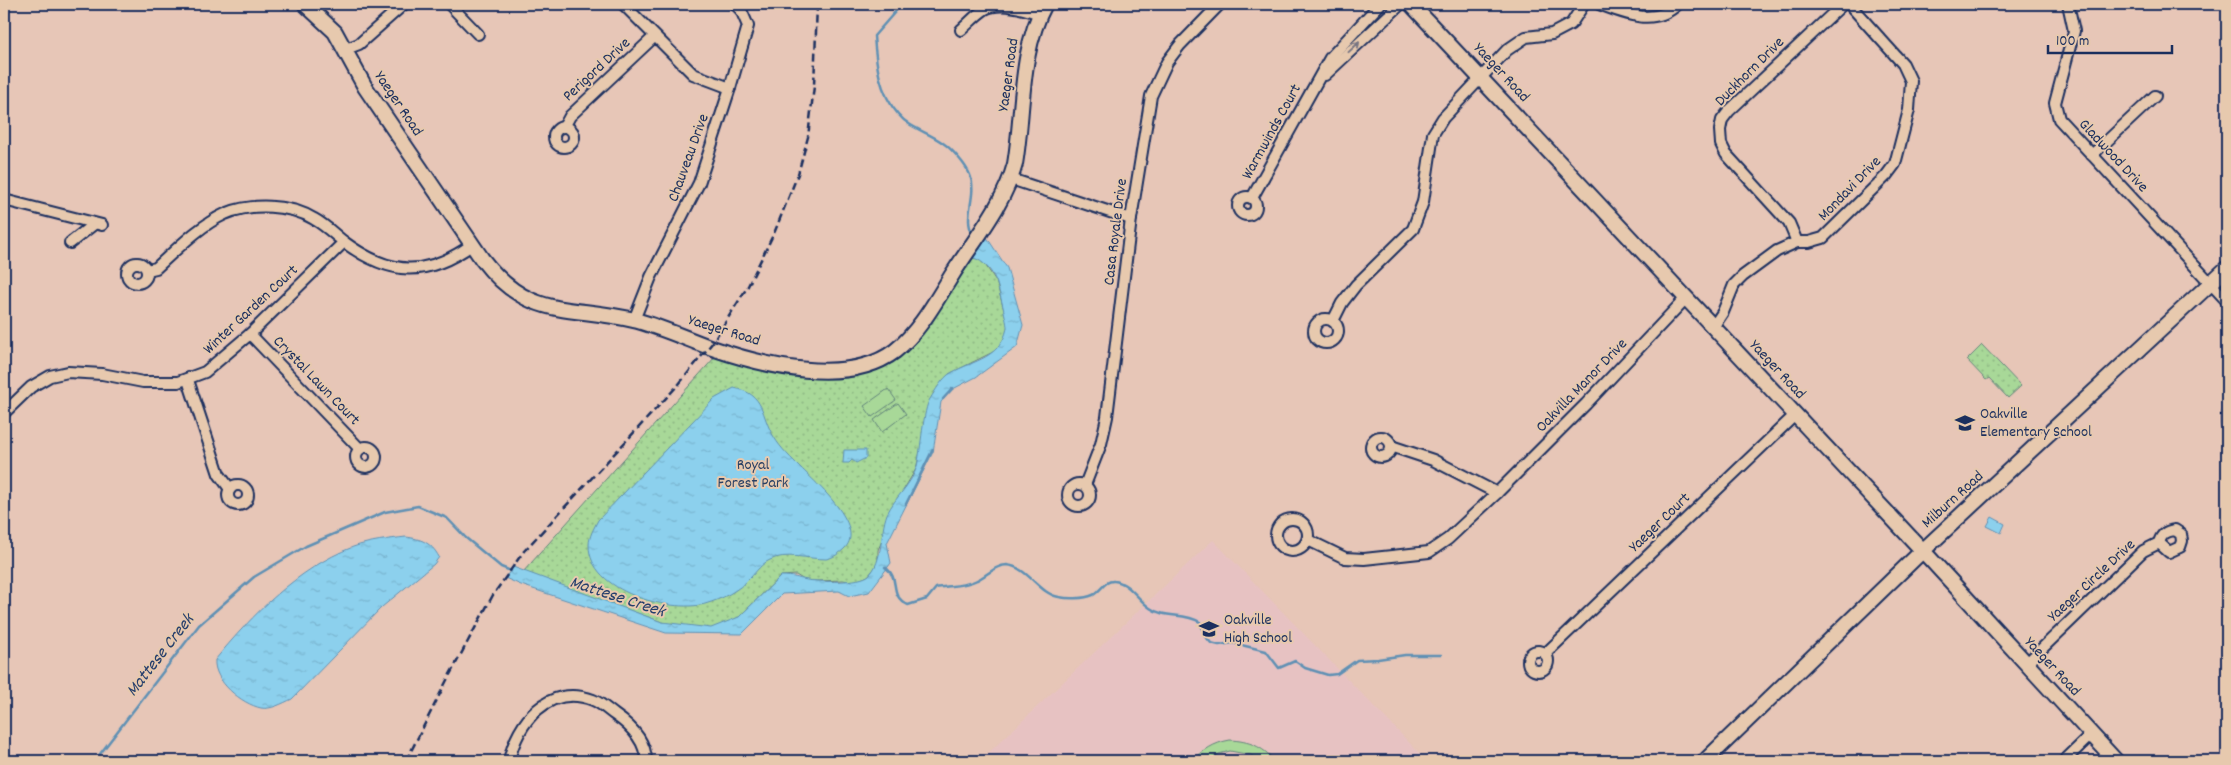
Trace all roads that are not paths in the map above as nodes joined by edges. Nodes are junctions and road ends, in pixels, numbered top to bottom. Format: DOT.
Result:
graph roads {
  1 [pos="305,4"];
  2 [pos="404,4"];
  3 [pos="449,4"];
  4 [pos="623,4"];
  5 [pos="735,4"];
  6 [pos="1220,4"];
  7 [pos="1380,4"];
  8 [pos="1401,4"];
  9 [pos="1411,4"];
  10 [pos="1584,4"];
  11 [pos="1598,4"];
  12 [pos="1678,4"];
  13 [pos="1843,4"];
  14 [pos="1848,4"];
  15 [pos="2068,4"];
  16 [pos="1042,9"];
  17 [pos="961,30"];
  18 [pos="478,34"];
  19 [pos="654,37"];
  20 [pos="346,49"];
  21 [pos="1481,78"];
  22 [pos="1318,81"];
  23 [pos="730,88"];
  24 [pos="2155,96"];
  25 [pos="564,127"];
  26 [pos="2092,155"];
  27 [pos="1011,179"];
  28 [pos="1252,198"];
  29 [pos="4,200"];
  30 [pos="1131,219"];
  31 [pos="344,242"];
  32 [pos="1797,242"];
  33 [pos="70,243"];
  34 [pos="473,244"];
  35 [pos="2227,268"];
  36 [pos="147,270"];
  37 [pos="2210,284"];
  38 [pos="1686,298"];
  39 [pos="2227,301"];
  40 [pos="634,320"];
  41 [pos="1333,321"];
  42 [pos="1713,327"];
  43 [pos="250,334"];
  44 [pos="188,380"];
  45 [pos="4,413"];
  46 [pos="2227,414"];
  47 [pos="1795,415"];
  48 [pos="2227,424"];
  49 [pos="1391,446"];
  50 [pos="360,449"];
  51 [pos="1085,485"];
  52 [pos="230,489"];
  53 [pos="1497,492"];
  54 [pos="1308,540"];
  55 [pos="2159,543"];
  56 [pos="1923,551"];
  57 [pos="1545,654"];
  58 [pos="2026,664"];
  59 [pos="2091,735"];
  60 [pos="509,761"];
  61 [pos="646,761"];
  62 [pos="1705,761"];
  63 [pos="2064,761"];
  64 [pos="2116,761"];
  1 -- 20 [label="street, Yaeger Road"];
  2 -- 20 [label="street"];
  3 -- 18 [label="street"];
  4 -- 19 [label="street"];
  5 -- 23 [label="street, Chauveau Drive"];
  6 -- 30 [label="street, Casa Royale Drive"];
  7 -- 22 [label="street, Warmwinds Court"];
  22 -- 8 [label="street, Warmwinds Court, one-way"];
  9 -- 21 [label="street, Yaeger Road"];
  10 -- 21 [label="street"];
  11 -- 12 [label="street"];
  13 -- 32 [label="street, Duckhorn Drive"];
  14 -- 32 [label="street, Mondavi Drive"];
  15 -- 26 [label="street, Gladwood Drive"];
  16 -- 17 [label="street"];
  16 -- 27 [label="street, Yaeger Road"];
  19 -- 23 [label="street"];
  19 -- 25 [label="street, Perigord Drive"];
  20 -- 34 [label="street, Yaeger Road"];
  21 -- 38 [label="street, Yaeger Road"];
  21 -- 41 [label="street"];
  22 -- 28 [label="street, Warmwinds Court"];
  23 -- 40 [label="street, Chauveau Drive"];
  24 -- 26 [label="street"];
  26 -- 37 [label="street, Gladwood Drive"];
  27 -- 30 [label="street"];
  27 -- 40 [label="street, Yaeger Road"];
  29 -- 33 [label="street"];
  30 -- 51 [label="street, Casa Royale Drive"];
  31 -- 34 [label="street"];
  31 -- 36 [label="street"];
  31 -- 43 [label="street, Winter Garden Court"];
  32 -- 42 [label="street, Mondavi Drive"];
  34 -- 40 [label="street, Yaeger Road"];
  35 -- 37 [label="street, Milburn Road"];
  37 -- 39 [label="street, Gladwood Drive"];
  37 -- 56 [label="street, Milburn Road"];
  38 -- 42 [label="street, Yaeger Road"];
  38 -- 53 [label="street, Oakvilla Manor Drive"];
  42 -- 47 [label="street, Yaeger Road"];
  43 -- 44 [label="street, Winter Garden Court"];
  43 -- 50 [label="street, Crystal Lawn Court"];
  44 -- 45 [label="street, Winter Garden Court"];
  44 -- 52 [label="street"];
  46 -- 48 [label="street"];
  47 -- 56 [label="street, Yaeger Road"];
  47 -- 57 [label="street, Yaeger Court"];
  49 -- 53 [label="street"];
  53 -- 54 [label="street, Oakvilla Manor Drive"];
  55 -- 58 [label="street, Yaeger Circle Drive"];
  56 -- 58 [label="street, Yaeger Road"];
  56 -- 62 [label="street, Milburn Road"];
  58 -- 59 [label="street, Yaeger Road"];
  59 -- 63 [label="street"];
  59 -- 64 [label="street, Yaeger Road"];
  60 -- 61 [label="street"];
}
